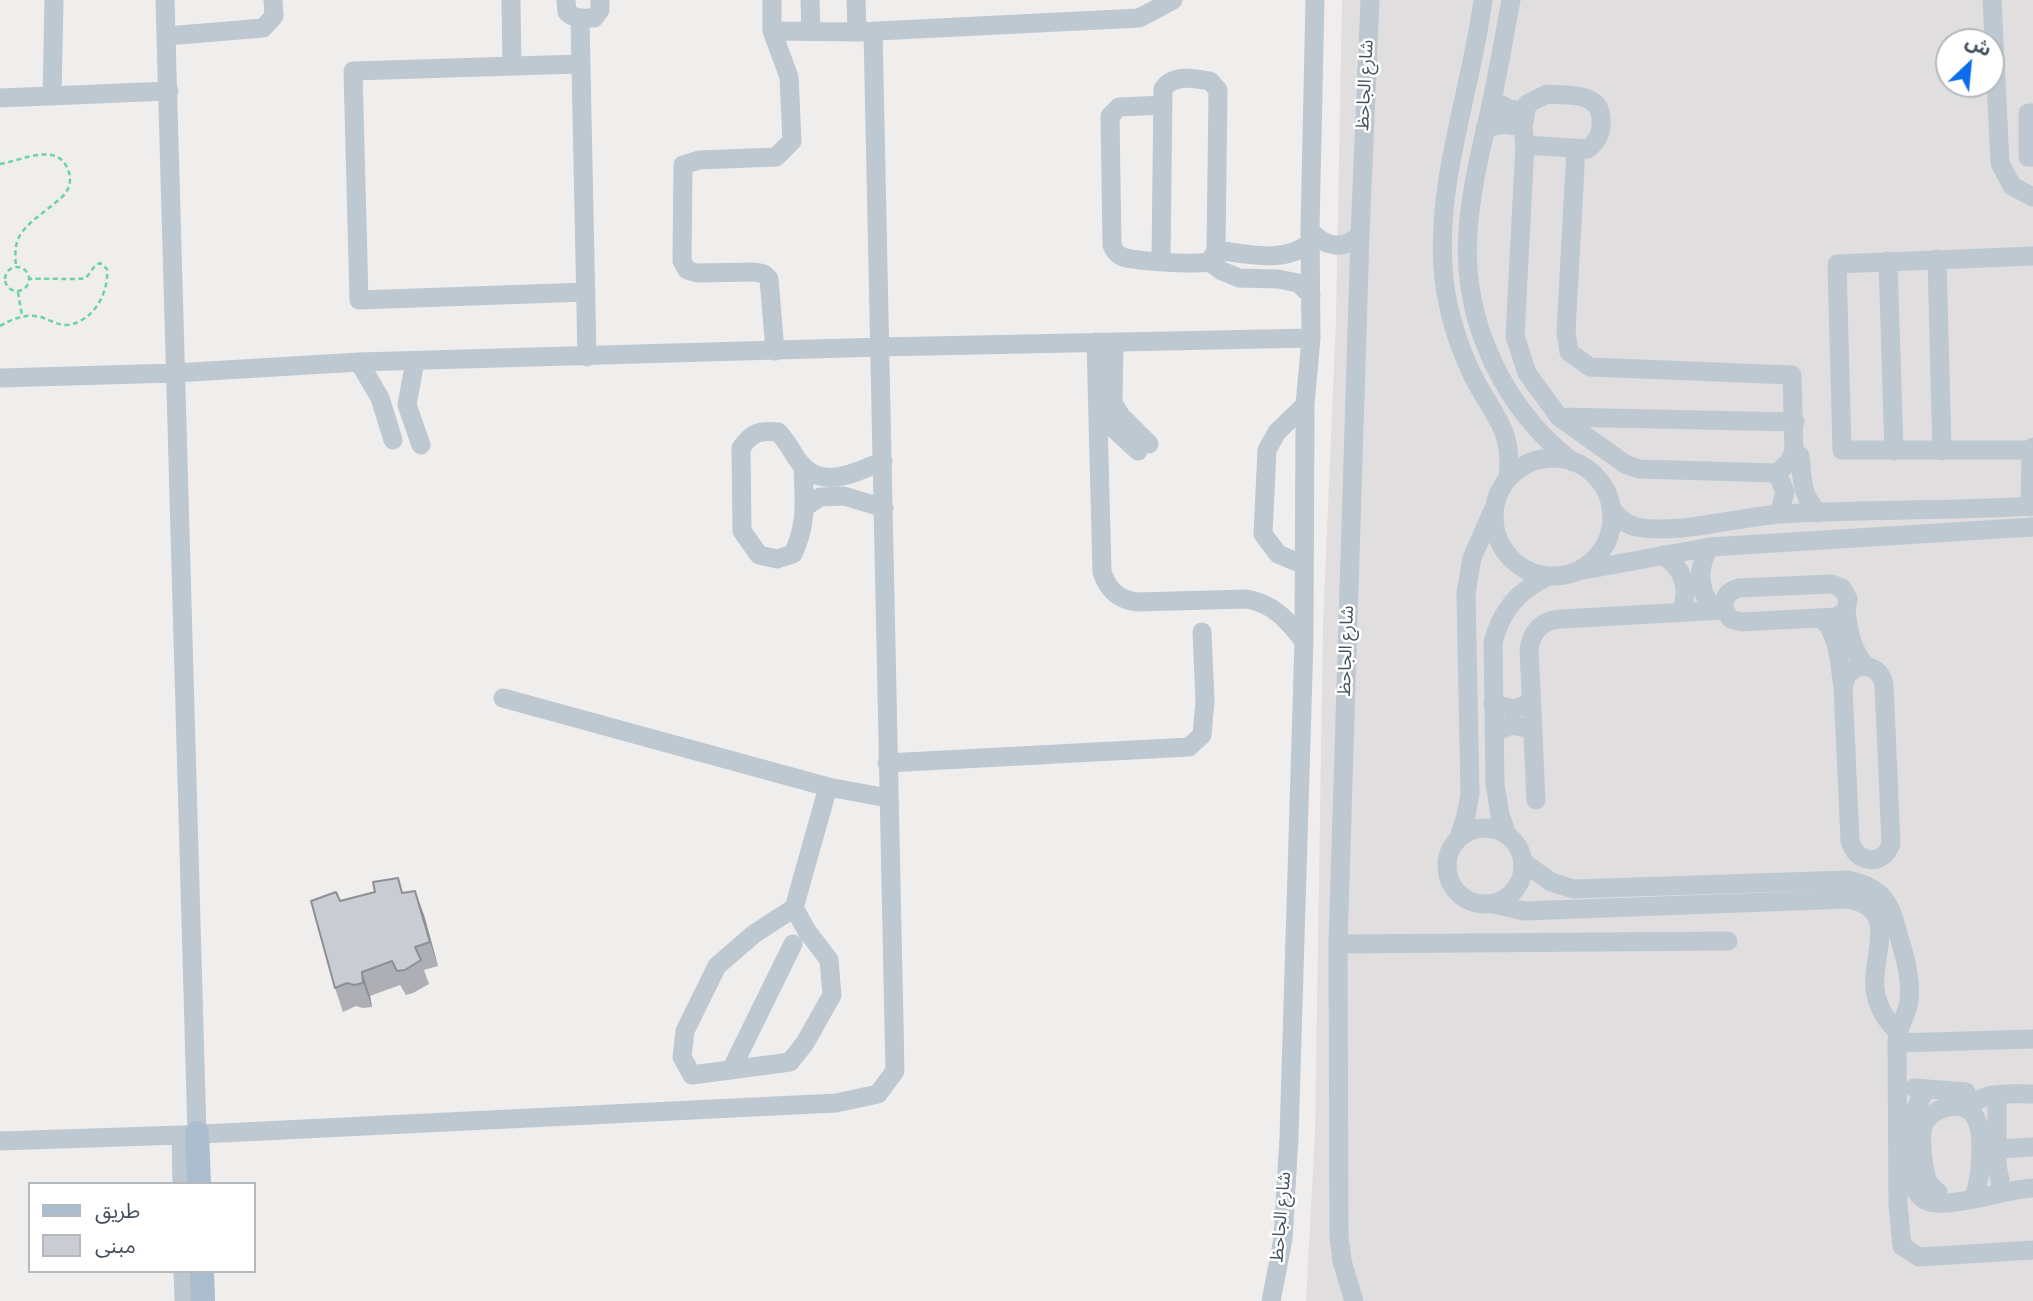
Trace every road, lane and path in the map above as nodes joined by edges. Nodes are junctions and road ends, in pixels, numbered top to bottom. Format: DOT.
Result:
graph roads {
  1 [pos="54,0"];
  2 [pos="165,0"];
  3 [pos="273,0"];
  4 [pos="511,0"];
  5 [pos="566,0"];
  6 [pos="600,0"];
  7 [pos="772,0"];
  8 [pos="810,0"];
  9 [pos="856,0"];
  10 [pos="1315,0"];
  11 [pos="1370,0"];
  12 [pos="1483,0"];
  13 [pos="1511,0"];
  14 [pos="1992,0"];
  15 [pos="1162,1"];
  16 [pos="580,19"];
  17 [pos="772,31"];
  18 [pos="811,31"];
  19 [pos="865,31"];
  20 [pos="167,36"];
  21 [pos="579,64"];
  22 [pos="512,66"];
  23 [pos="169,91"];
  24 [pos="52,96"];
  25 [pos="0,98"];
  26 [pos="1492,100"];
  27 [pos="1163,104"];
  28 [pos="2033,113"];
  29 [pos="1485,128"];
  30 [pos="1525,128"];
  31 [pos="1576,148"];
  32 [pos="2033,157"];
  33 [pos="0,164"];
  34 [pos="2033,197"];
  35 [pos="1360,235"];
  36 [pos="1310,236"];
  37 [pos="1212,255"];
  38 [pos="2033,256"];
  39 [pos="1937,259"];
  40 [pos="1161,261"];
  41 [pos="1888,261"];
  42 [pos="16,267"];
  43 [pos="2,278"];
  44 [pos="29,279"];
  45 [pos="18,292"];
  46 [pos="586,292"];
  47 [pos="1311,295"];
  48 [pos="22,316"];
  49 [pos="0,326"];
  50 [pos="1311,338"];
  51 [pos="1105,342"];
  52 [pos="881,347"];
  53 [pos="775,351"];
  54 [pos="587,357"];
  55 [pos="415,361"];
  56 [pos="359,362"];
  57 [pos="175,373"];
  58 [pos="0,378"];
  59 [pos="1305,405"];
  60 [pos="1098,414"];
  61 [pos="1559,417"];
  62 [pos="1794,422"];
  63 [pos="393,440"];
  64 [pos="421,445"];
  65 [pos="2032,449"];
  66 [pos="1894,451"];
  67 [pos="1942,451"];
  68 [pos="1794,452"];
  69 [pos="883,461"];
  70 [pos="1573,462"];
  71 [pos="803,466"];
  72 [pos="1777,473"];
  73 [pos="1508,479"];
  74 [pos="2032,507"];
  75 [pos="804,508"];
  76 [pos="884,508"];
  77 [pos="1611,509"];
  78 [pos="1494,510"];
  79 [pos="1818,513"];
  80 [pos="1779,514"];
  81 [pos="2033,527"];
  82 [pos="1710,547"];
  83 [pos="1663,555"];
  84 [pos="1304,565"];
  85 [pos="1573,572"];
  86 [pos="1549,576"];
  87 [pos="1719,610"];
  88 [pos="1846,611"];
  89 [pos="1681,612"];
  90 [pos="1821,618"];
  91 [pos="1202,632"];
  92 [pos="1304,641"];
  93 [pos="1866,666"];
  94 [pos="1843,687"];
  95 [pos="503,698"];
  96 [pos="1531,703"];
  97 [pos="1493,704"];
  98 [pos="1532,729"];
  99 [pos="1494,733"];
  100 [pos="887,763"];
  101 [pos="828,787"];
  102 [pos="888,798"];
  103 [pos="1536,800"];
  104 [pos="1507,835"];
  105 [pos="1459,837"];
  106 [pos="1850,840"];
  107 [pos="1523,862"];
  108 [pos="1837,880"];
  109 [pos="1494,904"];
  110 [pos="794,908"];
  111 [pos="754,934"];
  112 [pos="1728,941"];
  113 [pos="793,944"];
  114 [pos="1338,944"];
  115 [pos="822,951"];
  116 [pos="1909,981"];
  117 [pos="1875,982"];
  118 [pos="1897,1037"];
  119 [pos="2033,1039"];
  120 [pos="731,1070"];
  121 [pos="1897,1083"];
  122 [pos="1926,1090"];
  123 [pos="2033,1094"];
  124 [pos="1997,1095"];
  125 [pos="1966,1100"];
  126 [pos="189,1134"];
  127 [pos="0,1141"];
  128 [pos="2033,1147"];
  129 [pos="1996,1149"];
  130 [pos="182,1182"];
  131 [pos="199,1182"];
  132 [pos="2033,1188"];
  133 [pos="2002,1191"];
  134 [pos="1973,1199"];
  135 [pos="1898,1204"];
  136 [pos="2033,1250"];
  137 [pos="183,1273"];
  138 [pos="202,1273"];
  139 [pos="184,1301"];
  140 [pos="204,1301"];
  141 [pos="1270,1301"];
  142 [pos="1354,1301"];
  1 -- 24 [label="street"];
  2 -- 20 [label="street"];
  3 -- 20 [label="street"];
  4 -- 22 [label="street"];
  5 -- 16 [label="street"];
  6 -- 16 [label="street"];
  7 -- 17 [label="street"];
  8 -- 18 [label="street"];
  9 -- 19 [label="street"];
  10 -- 36 [label="street, شارع الجاحظ"];
  11 -- 35 [label="street, شارع الجاحظ"];
  12 -- 73 [label="street"];
  13 -- 26 [label="street"];
  14 -- 34 [label="street"];
  15 -- 19 [label="street"];
  16 -- 21 [label="street"];
  17 -- 18 [label="street"];
  17 -- 53 [label="street"];
  18 -- 19 [label="street"];
  19 -- 52 [label="street"];
  20 -- 23 [label="street"];
  21 -- 22 [label="street"];
  21 -- 46 [label="street"];
  22 -- 46 [label="street"];
  23 -- 24 [label="street"];
  23 -- 57 [label="street"];
  24 -- 25 [label="street"];
  26 -- 29 [label="street"];
  26 -- 30 [label="street"];
  27 -- 37 [label="street"];
  27 -- 40 [label="street"];
  27 -- 40 [label="street"];
  28 -- 32 [label="street"];
  29 -- 30 [label="street"];
  29 -- 70 [label="street"];
  30 -- 31 [label="street"];
  30 -- 31 [label="street"];
  30 -- 61 [label="street"];
  31 -- 62 [label="street"];
  33 -- 42 [label="path"];
  35 -- 36 [label="street"];
  35 -- 114 [label="street, شارع الجاحظ"];
  36 -- 37 [label="street"];
  36 -- 47 [label="street, شارع الجاحظ"];
  37 -- 40 [label="street"];
  37 -- 47 [label="street"];
  38 -- 39 [label="street"];
  39 -- 41 [label="street"];
  39 -- 67 [label="street"];
  41 -- 66 [label="street"];
  41 -- 66 [label="street"];
  42 -- 43 [label="path"];
  42 -- 44 [label="path"];
  43 -- 45 [label="path"];
  44 -- 45 [label="path"];
  44 -- 48 [label="path"];
  45 -- 48 [label="path"];
  46 -- 54 [label="street"];
  47 -- 50 [label="street, شارع الجاحظ"];
  48 -- 49 [label="path"];
  50 -- 51 [label="street"];
  50 -- 59 [label="street, شارع الجاحظ"];
  51 -- 52 [label="street"];
  51 -- 60 [label="street"];
  51 -- 60 [label="street"];
  52 -- 53 [label="street"];
  52 -- 69 [label="street"];
  53 -- 54 [label="street"];
  54 -- 55 [label="street"];
  55 -- 56 [label="street"];
  55 -- 64 [label="street"];
  56 -- 57 [label="street"];
  56 -- 63 [label="street"];
  57 -- 58 [label="street"];
  57 -- 126 [label="street"];
  59 -- 84 [label="street, شارع الجاحظ"];
  59 -- 84 [label="street"];
  60 -- 92 [label="street"];
  61 -- 62 [label="street"];
  61 -- 72 [label="street"];
  62 -- 68 [label="street"];
  65 -- 67 [label="street"];
  65 -- 74 [label="street"];
  66 -- 67 [label="street"];
  68 -- 72 [label="street"];
  68 -- 79 [label="street"];
  69 -- 71 [label="street"];
  69 -- 76 [label="street"];
  70 -- 73 [label="street"];
  70 -- 77 [label="street"];
  71 -- 75 [label="street"];
  71 -- 75 [label="street"];
  72 -- 80 [label="street"];
  73 -- 78 [label="street"];
  74 -- 79 [label="street"];
  75 -- 76 [label="street"];
  76 -- 100 [label="street"];
  77 -- 80 [label="street"];
  77 -- 85 [label="street"];
  78 -- 86 [label="street"];
  78 -- 105 [label="street"];
  79 -- 80 [label="street"];
  81 -- 82 [label="street"];
  82 -- 83 [label="street"];
  82 -- 87 [label="street"];
  83 -- 85 [label="street"];
  83 -- 89 [label="street"];
  84 -- 92 [label="street, شارع الجاحظ"];
  85 -- 86 [label="street"];
  86 -- 97 [label="street"];
  87 -- 88 [label="street"];
  87 -- 89 [label="street"];
  87 -- 90 [label="street"];
  88 -- 90 [label="street"];
  88 -- 93 [label="street"];
  89 -- 96 [label="street"];
  90 -- 94 [label="street"];
  91 -- 100 [label="street"];
  92 -- 141 [label="street, شارع الجاحظ"];
  93 -- 94 [label="street"];
  93 -- 106 [label="street"];
  94 -- 106 [label="street"];
  95 -- 101 [label="street"];
  96 -- 97 [label="street"];
  96 -- 98 [label="street"];
  97 -- 99 [label="street"];
  98 -- 99 [label="street"];
  98 -- 103 [label="street"];
  99 -- 104 [label="street"];
  100 -- 102 [label="street"];
  101 -- 102 [label="street"];
  101 -- 110 [label="street"];
  102 -- 126 [label="street"];
  104 -- 105 [label="street"];
  104 -- 107 [label="street"];
  105 -- 109 [label="street"];
  106 -- 108 [label="street"];
  107 -- 108 [label="street"];
  107 -- 109 [label="street"];
  108 -- 116 [label="street"];
  109 -- 117 [label="street"];
  110 -- 111 [label="street"];
  110 -- 115 [label="street"];
  111 -- 113 [label="street"];
  111 -- 120 [label="street"];
  112 -- 114 [label="street"];
  113 -- 115 [label="street"];
  113 -- 120 [label="street"];
  114 -- 142 [label="street, شارع الجاحظ"];
  115 -- 120 [label="street"];
  116 -- 117 [label="street"];
  116 -- 118 [label="street"];
  117 -- 118 [label="street"];
  118 -- 119 [label="street"];
  118 -- 121 [label="street"];
  121 -- 122 [label="street"];
  121 -- 135 [label="street"];
  122 -- 125 [label="street"];
  122 -- 134 [label="street"];
  123 -- 124 [label="street"];
  124 -- 125 [label="street"];
  124 -- 129 [label="street"];
  125 -- 134 [label="street"];
  125 -- 135 [label="street"];
  126 -- 127 [label="street"];
  126 -- 130 [label="street"];
  126 -- 131 [label="main road"];
  128 -- 129 [label="street"];
  129 -- 133 [label="street"];
  132 -- 133 [label="street"];
  133 -- 134 [label="street"];
  135 -- 136 [label="street"];
  137 -- 139 [label="street"];
  138 -- 140 [label="main road"];
}
